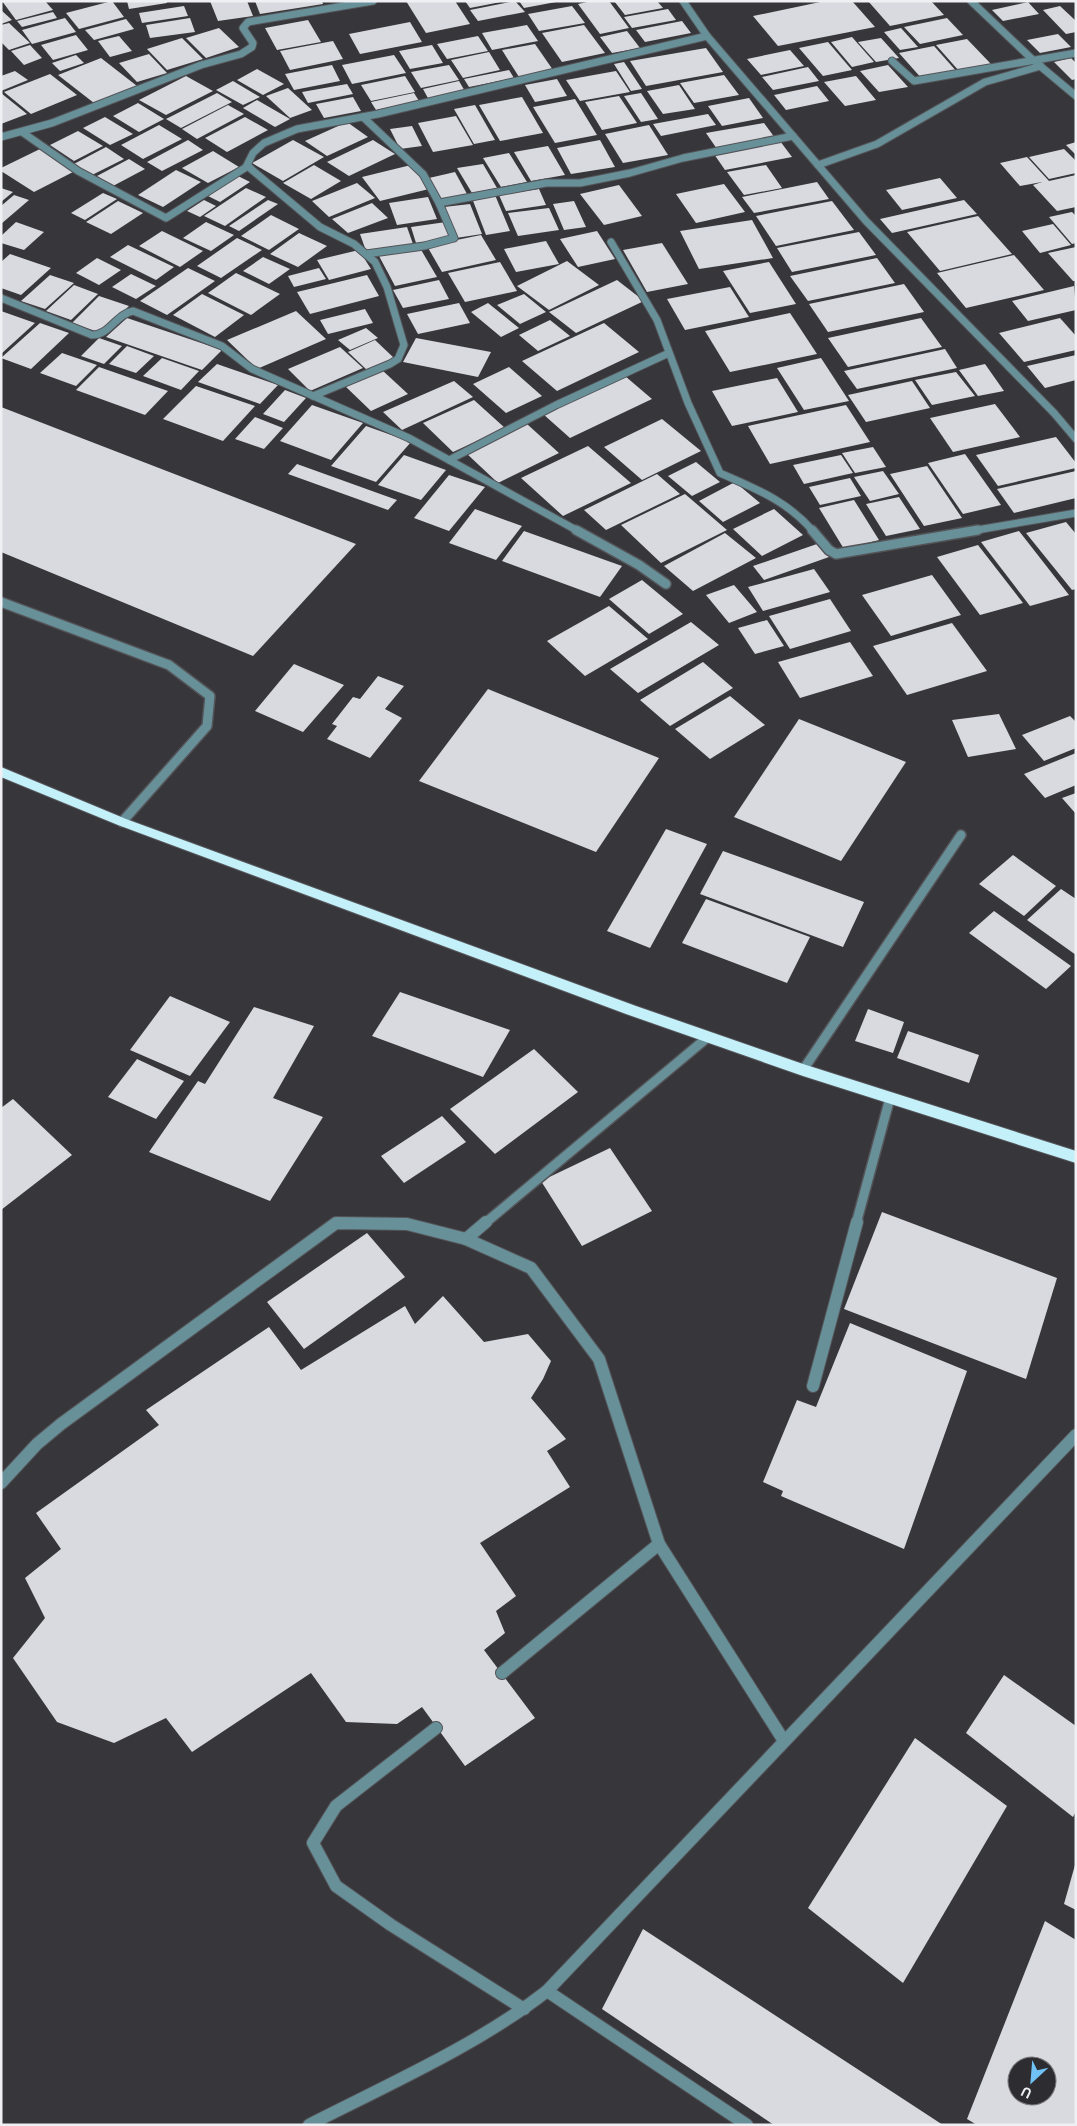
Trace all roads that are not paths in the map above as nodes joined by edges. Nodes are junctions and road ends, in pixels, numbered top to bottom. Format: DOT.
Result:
graph roads {
  1 [pos="373,1"];
  2 [pos="683,1"];
  3 [pos="972,1"];
  4 [pos="707,36"];
  5 [pos="1076,53"];
  6 [pos="1033,60"];
  7 [pos="892,61"];
  8 [pos="1041,66"];
  9 [pos="981,69"];
  10 [pos="985,82"];
  11 [pos="1076,96"];
  12 [pos="362,117"];
  13 [pos="22,132"];
  14 [pos="792,136"];
  15 [pos="1,137"];
  16 [pos="818,165"];
  17 [pos="248,166"];
  18 [pos="439,203"];
  19 [pos="611,242"];
  20 [pos="366,254"];
  21 [pos="1,298"];
  22 [pos="669,353"];
  23 [pos="313,396"];
  24 [pos="1076,439"];
  25 [pos="449,460"];
  26 [pos="1076,513"];
  27 [pos="666,584"];
  28 [pos="1,602"];
  29 [pos="1,772"];
  30 [pos="122,822"];
  31 [pos="961,835"];
  32 [pos="708,1037"];
  33 [pos="803,1070"];
  34 [pos="890,1098"];
  35 [pos="1076,1157"];
  36 [pos="466,1239"];
  37 [pos="813,1386"];
  38 [pos="1076,1435"];
  39 [pos="1,1483"];
  40 [pos="659,1544"];
  41 [pos="502,1673"];
  42 [pos="436,1728"];
  43 [pos="784,1741"];
  44 [pos="547,1991"];
  45 [pos="524,2009"];
  46 [pos="309,2125"];
  47 [pos="747,2125"];
  1 -- 13 [label="street"];
  2 -- 4 [label="street"];
  3 -- 6 [label="street"];
  4 -- 12 [label="street"];
  4 -- 14 [label="street"];
  5 -- 6 [label="street"];
  6 -- 8 [label="street"];
  6 -- 9 [label="street"];
  7 -- 9 [label="street"];
  8 -- 10 [label="street"];
  8 -- 11 [label="street"];
  9 -- 10 [label="street"];
  10 -- 16 [label="street"];
  12 -- 17 [label="street"];
  12 -- 18 [label="street"];
  13 -- 15 [label="street"];
  13 -- 17 [label="street"];
  14 -- 16 [label="street"];
  14 -- 18 [label="street"];
  16 -- 24 [label="street"];
  17 -- 20 [label="street"];
  18 -- 20 [label="street"];
  19 -- 22 [label="street"];
  20 -- 23 [label="street"];
  21 -- 23 [label="street"];
  22 -- 25 [label="street"];
  22 -- 26 [label="street"];
  23 -- 25 [label="street"];
  25 -- 27 [label="street"];
  28 -- 30 [label="street"];
  29 -- 30 [label="highway"];
  30 -- 32 [label="highway"];
  31 -- 33 [label="street"];
  32 -- 33 [label="highway"];
  32 -- 36 [label="street"];
  33 -- 34 [label="highway"];
  34 -- 35 [label="highway"];
  34 -- 37 [label="street"];
  36 -- 39 [label="street"];
  36 -- 40 [label="street"];
  38 -- 43 [label="street"];
  40 -- 41 [label="street"];
  40 -- 43 [label="street"];
  42 -- 45 [label="street"];
  43 -- 44 [label="street"];
  44 -- 45 [label="street"];
  44 -- 47 [label="street"];
  45 -- 46 [label="street"];
}
